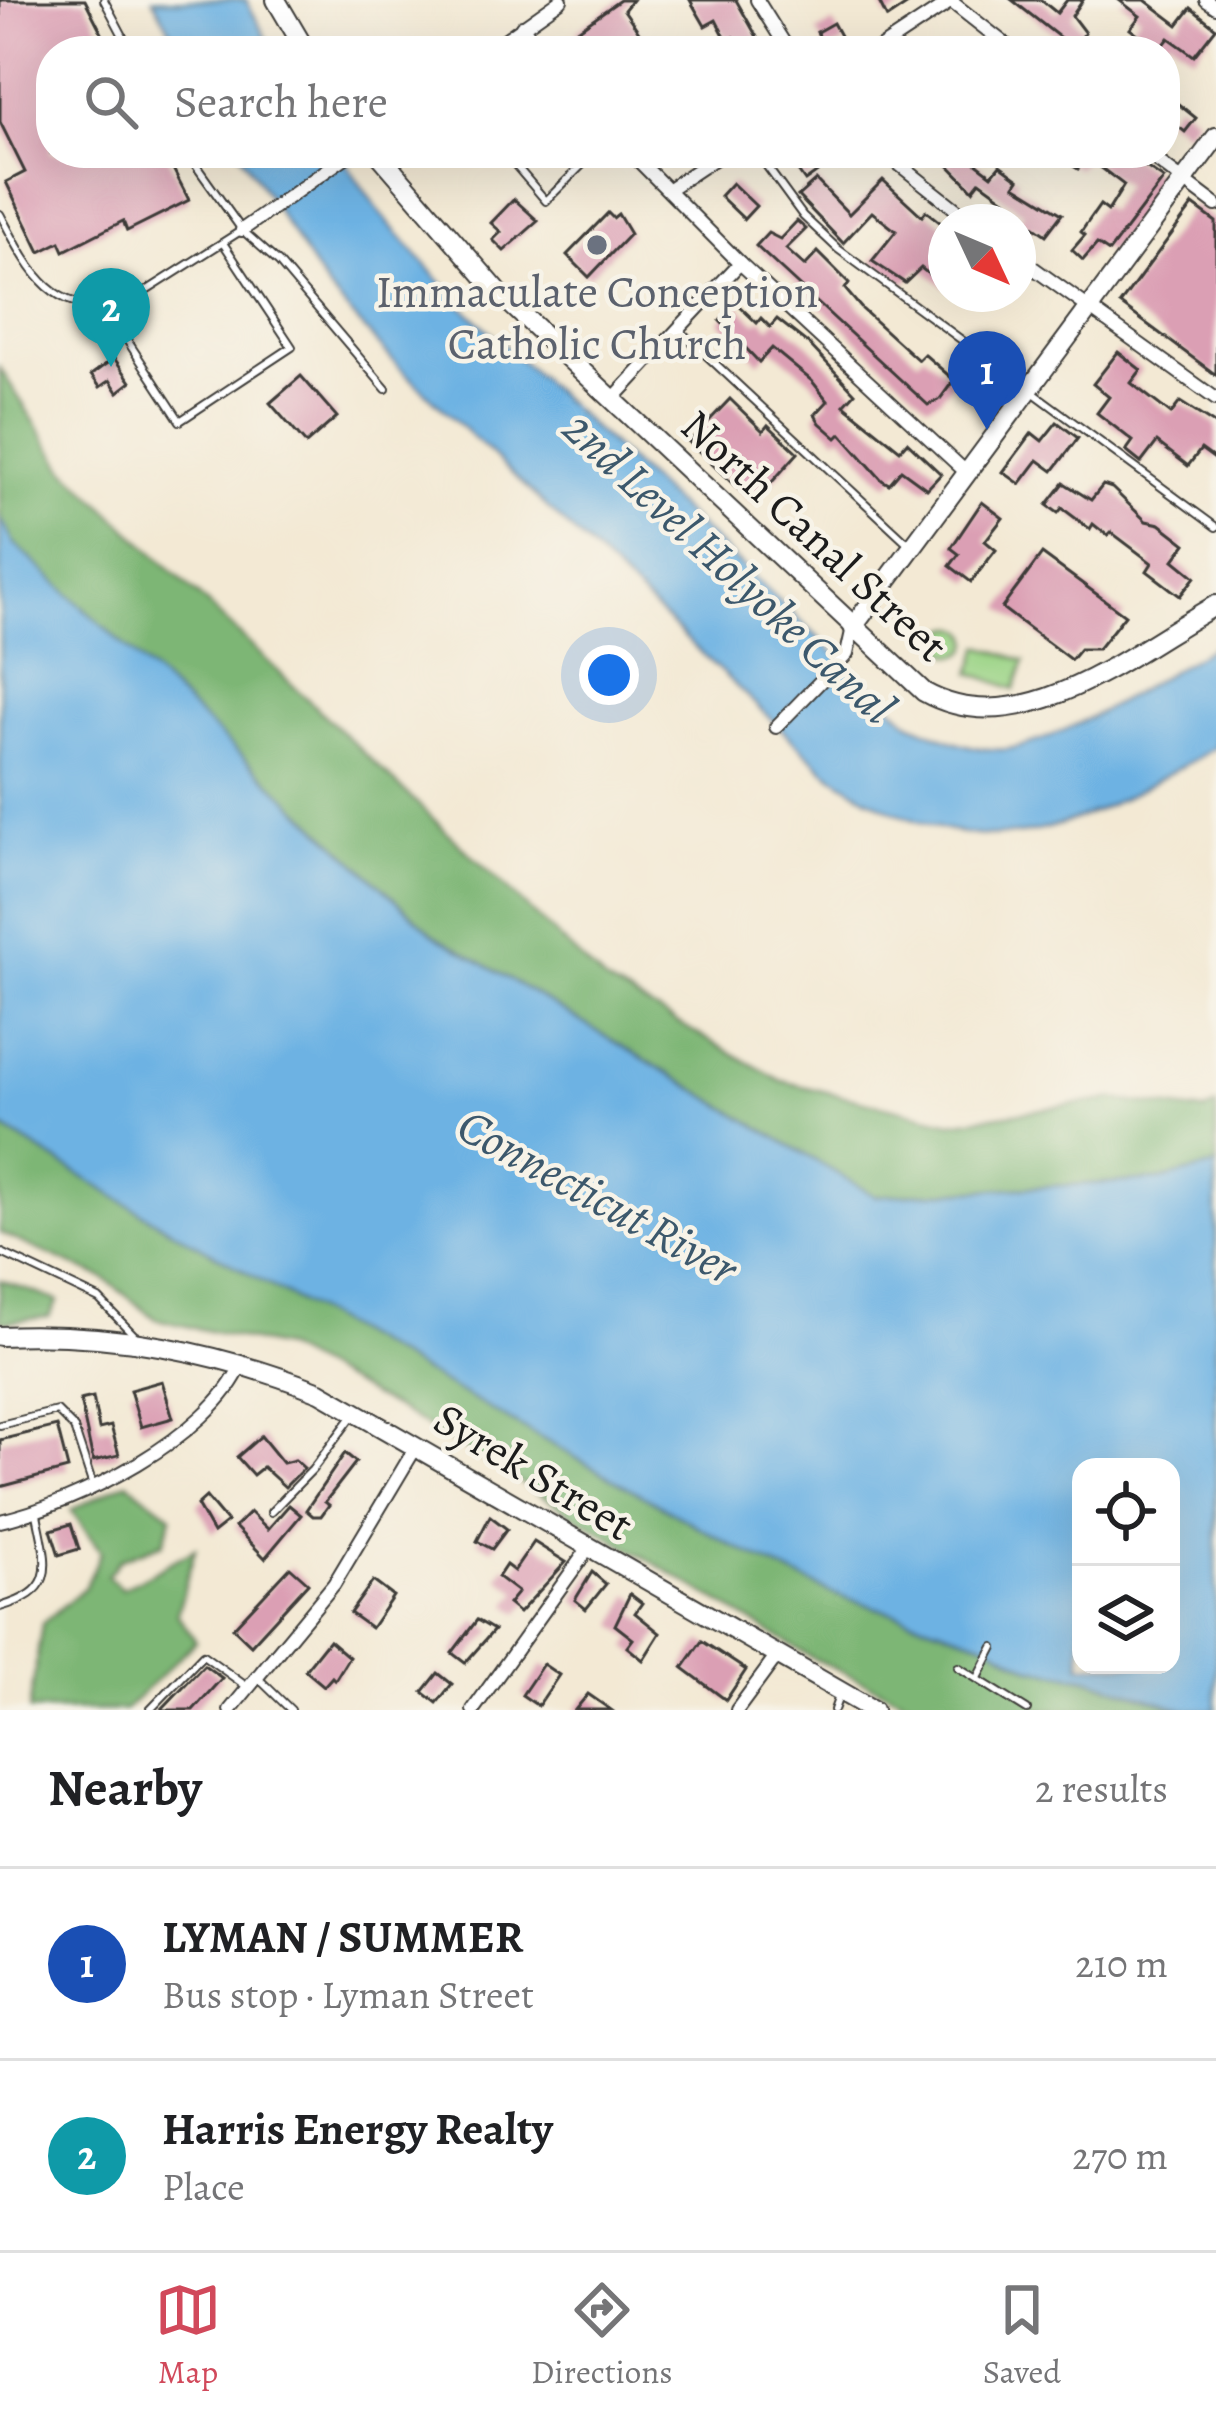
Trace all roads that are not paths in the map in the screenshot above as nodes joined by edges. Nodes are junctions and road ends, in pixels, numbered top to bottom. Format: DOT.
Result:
graph roads {
  1 [pos="104,0"];
  2 [pos="275,0"];
  3 [pos="561,0"];
  4 [pos="757,0"];
  5 [pos="1206,0"];
  6 [pos="951,1"];
  7 [pos="1216,7"];
  8 [pos="522,26"];
  9 [pos="123,36"];
  10 [pos="297,36"];
  11 [pos="509,36"];
  12 [pos="530,36"];
  13 [pos="780,36"];
  14 [pos="898,36"];
  15 [pos="995,36"];
  16 [pos="1216,137"];
  17 [pos="198,168"];
  18 [pos="331,168"];
  19 [pos="391,168"];
  20 [pos="518,168"];
  21 [pos="579,168"];
  22 [pos="647,168"];
  23 [pos="700,168"];
  24 [pos="768,168"];
  25 [pos="904,168"];
  26 [pos="1167,168"];
  27 [pos="1183,181"];
  28 [pos="669,189"];
  29 [pos="949,204"];
  30 [pos="1216,205"];
  31 [pos="0,214"];
  32 [pos="242,230"];
  33 [pos="223,243"];
  34 [pos="740,263"];
  35 [pos="1036,270"];
  36 [pos="106,308"];
  37 [pos="1089,310"];
  38 [pos="678,329"];
  39 [pos="386,389"];
  40 [pos="1029,391"];
  41 [pos="1216,399"];
  42 [pos="611,400"];
  43 [pos="968,474"];
  44 [pos="1216,526"];
  45 [pos="913,548"];
  46 [pos="1216,604"];
  47 [pos="853,627"];
  48 [pos="776,727"];
  49 [pos="0,1252"];
  50 [pos="0,1336"];
  51 [pos="140,1340"];
  52 [pos="243,1362"];
  53 [pos="356,1411"];
  54 [pos="0,1425"];
  55 [pos="416,1447"];
  56 [pos="92,1486"];
  57 [pos="36,1510"];
  58 [pos="271,1512"];
  59 [pos="1,1519"];
  60 [pos="588,1549"];
  61 [pos="0,1607"];
  62 [pos="994,1648"];
  63 [pos="776,1657"];
  64 [pos="958,1667"];
  65 [pos="978,1678"];
  66 [pos="253,1683"];
  67 [pos="837,1701"];
  68 [pos="150,1710"];
  69 [pos="230,1710"];
  70 [pos="291,1710"];
  71 [pos="473,1710"];
  72 [pos="737,1710"];
  73 [pos="873,1710"];
  74 [pos="1027,1710"];
  1 -- 9 [label="lane"];
  2 -- 10 [label="street"];
  3 -- 8 [label="street"];
  4 -- 13 [label="street"];
  5 -- 7 [label="street"];
  6 -- 14 [label="street"];
  6 -- 15 [label="street"];
  8 -- 11 [label="street"];
  8 -- 12 [label="street"];
  16 -- 27 [label="street"];
  17 -- 32 [label="lane"];
  18 -- 32 [label="street"];
  19 -- 42 [label="street, North Canal Street"];
  20 -- 21 [label="lane"];
  22 -- 28 [label="street"];
  23 -- 28 [label="street"];
  24 -- 40 [label="lane"];
  25 -- 29 [label="street"];
  26 -- 27 [label="street"];
  27 -- 30 [label="street"];
  27 -- 37 [label="street"];
  28 -- 34 [label="street"];
  31 -- 36 [label="lane"];
  32 -- 33 [label="lane"];
  32 -- 39 [label="lane"];
  33 -- 36 [label="lane"];
  33 -- 36 [label="lane"];
  34 -- 38 [label="street"];
  34 -- 43 [label="street"];
  35 -- 37 [label="street"];
  37 -- 40 [label="street"];
  37 -- 41 [label="street"];
  38 -- 42 [label="street"];
  38 -- 45 [label="lane"];
  40 -- 43 [label="street"];
  40 -- 44 [label="lane"];
  42 -- 47 [label="street, North Canal Street"];
  43 -- 45 [label="street"];
  45 -- 47 [label="street"];
  46 -- 47 [label="street, North Canal Street"];
  47 -- 48 [label="street"];
  49 -- 51 [label="lane"];
  50 -- 51 [label="street, Syrek Street"];
  51 -- 52 [label="street, Syrek Street"];
  52 -- 53 [label="street, Syrek Street"];
  52 -- 56 [label="street"];
  53 -- 55 [label="street, Syrek Street"];
  53 -- 58 [label="lane"];
  54 -- 56 [label="lane"];
  55 -- 60 [label="street, Syrek Street"];
  55 -- 66 [label="street"];
  56 -- 57 [label="street"];
  57 -- 59 [label="street"];
  57 -- 61 [label="lane"];
  60 -- 63 [label="street, Syrek Street"];
  60 -- 71 [label="street"];
  62 -- 65 [label="lane"];
  63 -- 67 [label="street, Syrek Street"];
  63 -- 72 [label="street"];
  64 -- 65 [label="lane"];
  65 -- 74 [label="lane"];
  66 -- 68 [label="lane"];
  66 -- 69 [label="street"];
  66 -- 70 [label="lane"];
  67 -- 73 [label="street, Syrek Street"];
}
